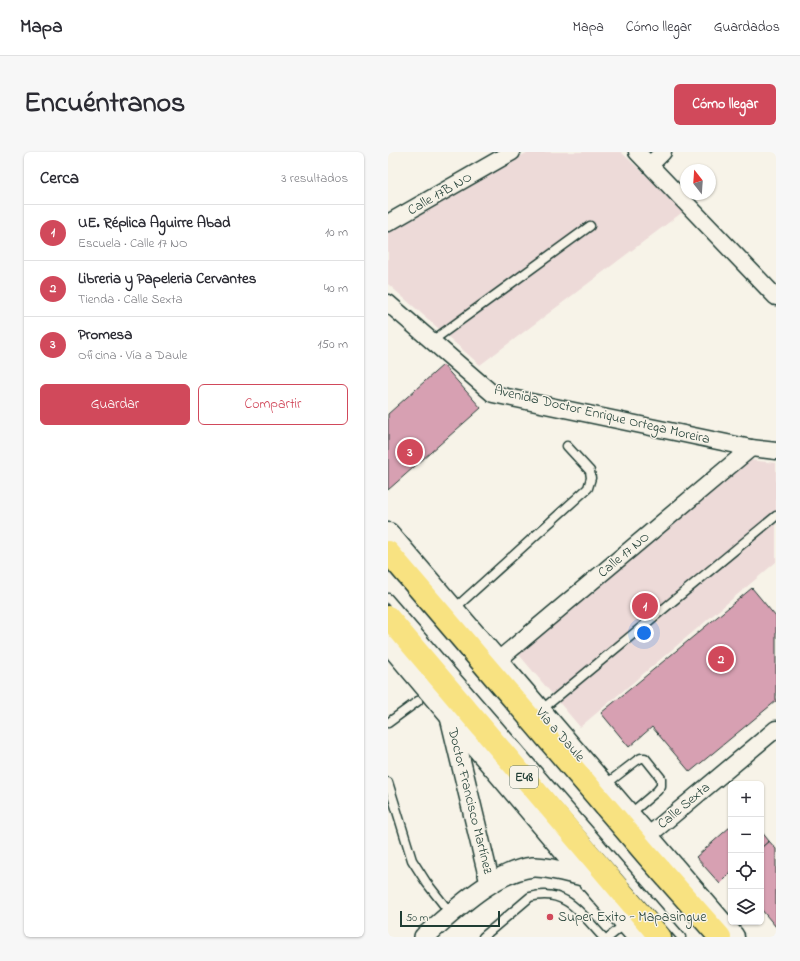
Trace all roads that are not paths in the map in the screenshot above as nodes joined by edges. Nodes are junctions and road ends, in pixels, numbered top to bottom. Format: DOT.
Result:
graph roads {
  1 [pos="512,152"];
  2 [pos="637,152"];
  3 [pos="663,152"];
  4 [pos="650,165"];
  5 [pos="388,223"];
  6 [pos="590,226"];
  7 [pos="776,297"];
  8 [pos="388,303"];
  9 [pos="432,341"];
  10 [pos="567,446"];
  11 [pos="751,448"];
  12 [pos="776,451"];
  13 [pos="776,516"];
  14 [pos="388,534"];
  15 [pos="388,552"];
  16 [pos="388,564"];
  17 [pos="388,598"];
  18 [pos="453,610"];
  19 [pos="388,617"];
  20 [pos="388,641"];
  21 [pos="496,662"];
  22 [pos="497,692"];
  23 [pos="418,701"];
  24 [pos="540,712"];
  25 [pos="449,714"];
  26 [pos="388,723"];
  27 [pos="776,729"];
  28 [pos="388,782"];
  29 [pos="604,786"];
  30 [pos="630,815"];
  31 [pos="648,836"];
  32 [pos="587,877"];
  33 [pos="490,883"];
  34 [pos="451,914"];
  35 [pos="633,930"];
  36 [pos="424,937"];
  37 [pos="483,937"];
  38 [pos="604,937"];
  39 [pos="609,937"];
  40 [pos="660,937"];
  41 [pos="681,937"];
  42 [pos="720,937"];
  43 [pos="733,937"];
  1 -- 5 [label="street, Calle 17B NO"];
  2 -- 4 [label="street"];
  3 -- 4 [label="street"];
  4 -- 7 [label="street"];
  6 -- 9 [label="lane"];
  8 -- 9 [label="street, Avenida Doctor Enrique Ortega Moreira"];
  9 -- 11 [label="street, Avenida Doctor Enrique Ortega Moreira"];
  10 -- 18 [label="lane"];
  11 -- 12 [label="street, Avenida Doctor Enrique Ortega Moreira"];
  11 -- 21 [label="street, Calle 17 NO"];
  13 -- 24 [label="lane"];
  14 -- 18 [label="main road, Vía a Daule"];
  15 -- 42 [label="main road, Vía a Daule"];
  16 -- 22 [label="lane"];
  17 -- 41 [label="lane"];
  18 -- 21 [label="main road, Vía a Daule"];
  19 -- 40 [label="main road, E48"];
  20 -- 25 [label="main road, E48"];
  21 -- 24 [label="main road, Vía a Daule"];
  23 -- 26 [label="lane"];
  24 -- 29 [label="main road, Vía a Daule"];
  25 -- 32 [label="main road, E48"];
  25 -- 33 [label="street, Doctor Francisco Martínez"];
  27 -- 31 [label="street, Calle Sexta"];
  28 -- 34 [label="lane"];
  29 -- 30 [label="main road, Vía a Daule"];
  29 -- 30 [label="lane"];
  30 -- 31 [label="main road, Vía a Daule"];
  31 -- 43 [label="main road, Vía a Daule"];
  32 -- 33 [label="street, Doctor Francisco Martínez"];
  32 -- 35 [label="main road, E48"];
  33 -- 34 [label="street"];
  34 -- 36 [label="street"];
  35 -- 39 [label="lane"];
  37 -- 38 [label="lane"];
}
